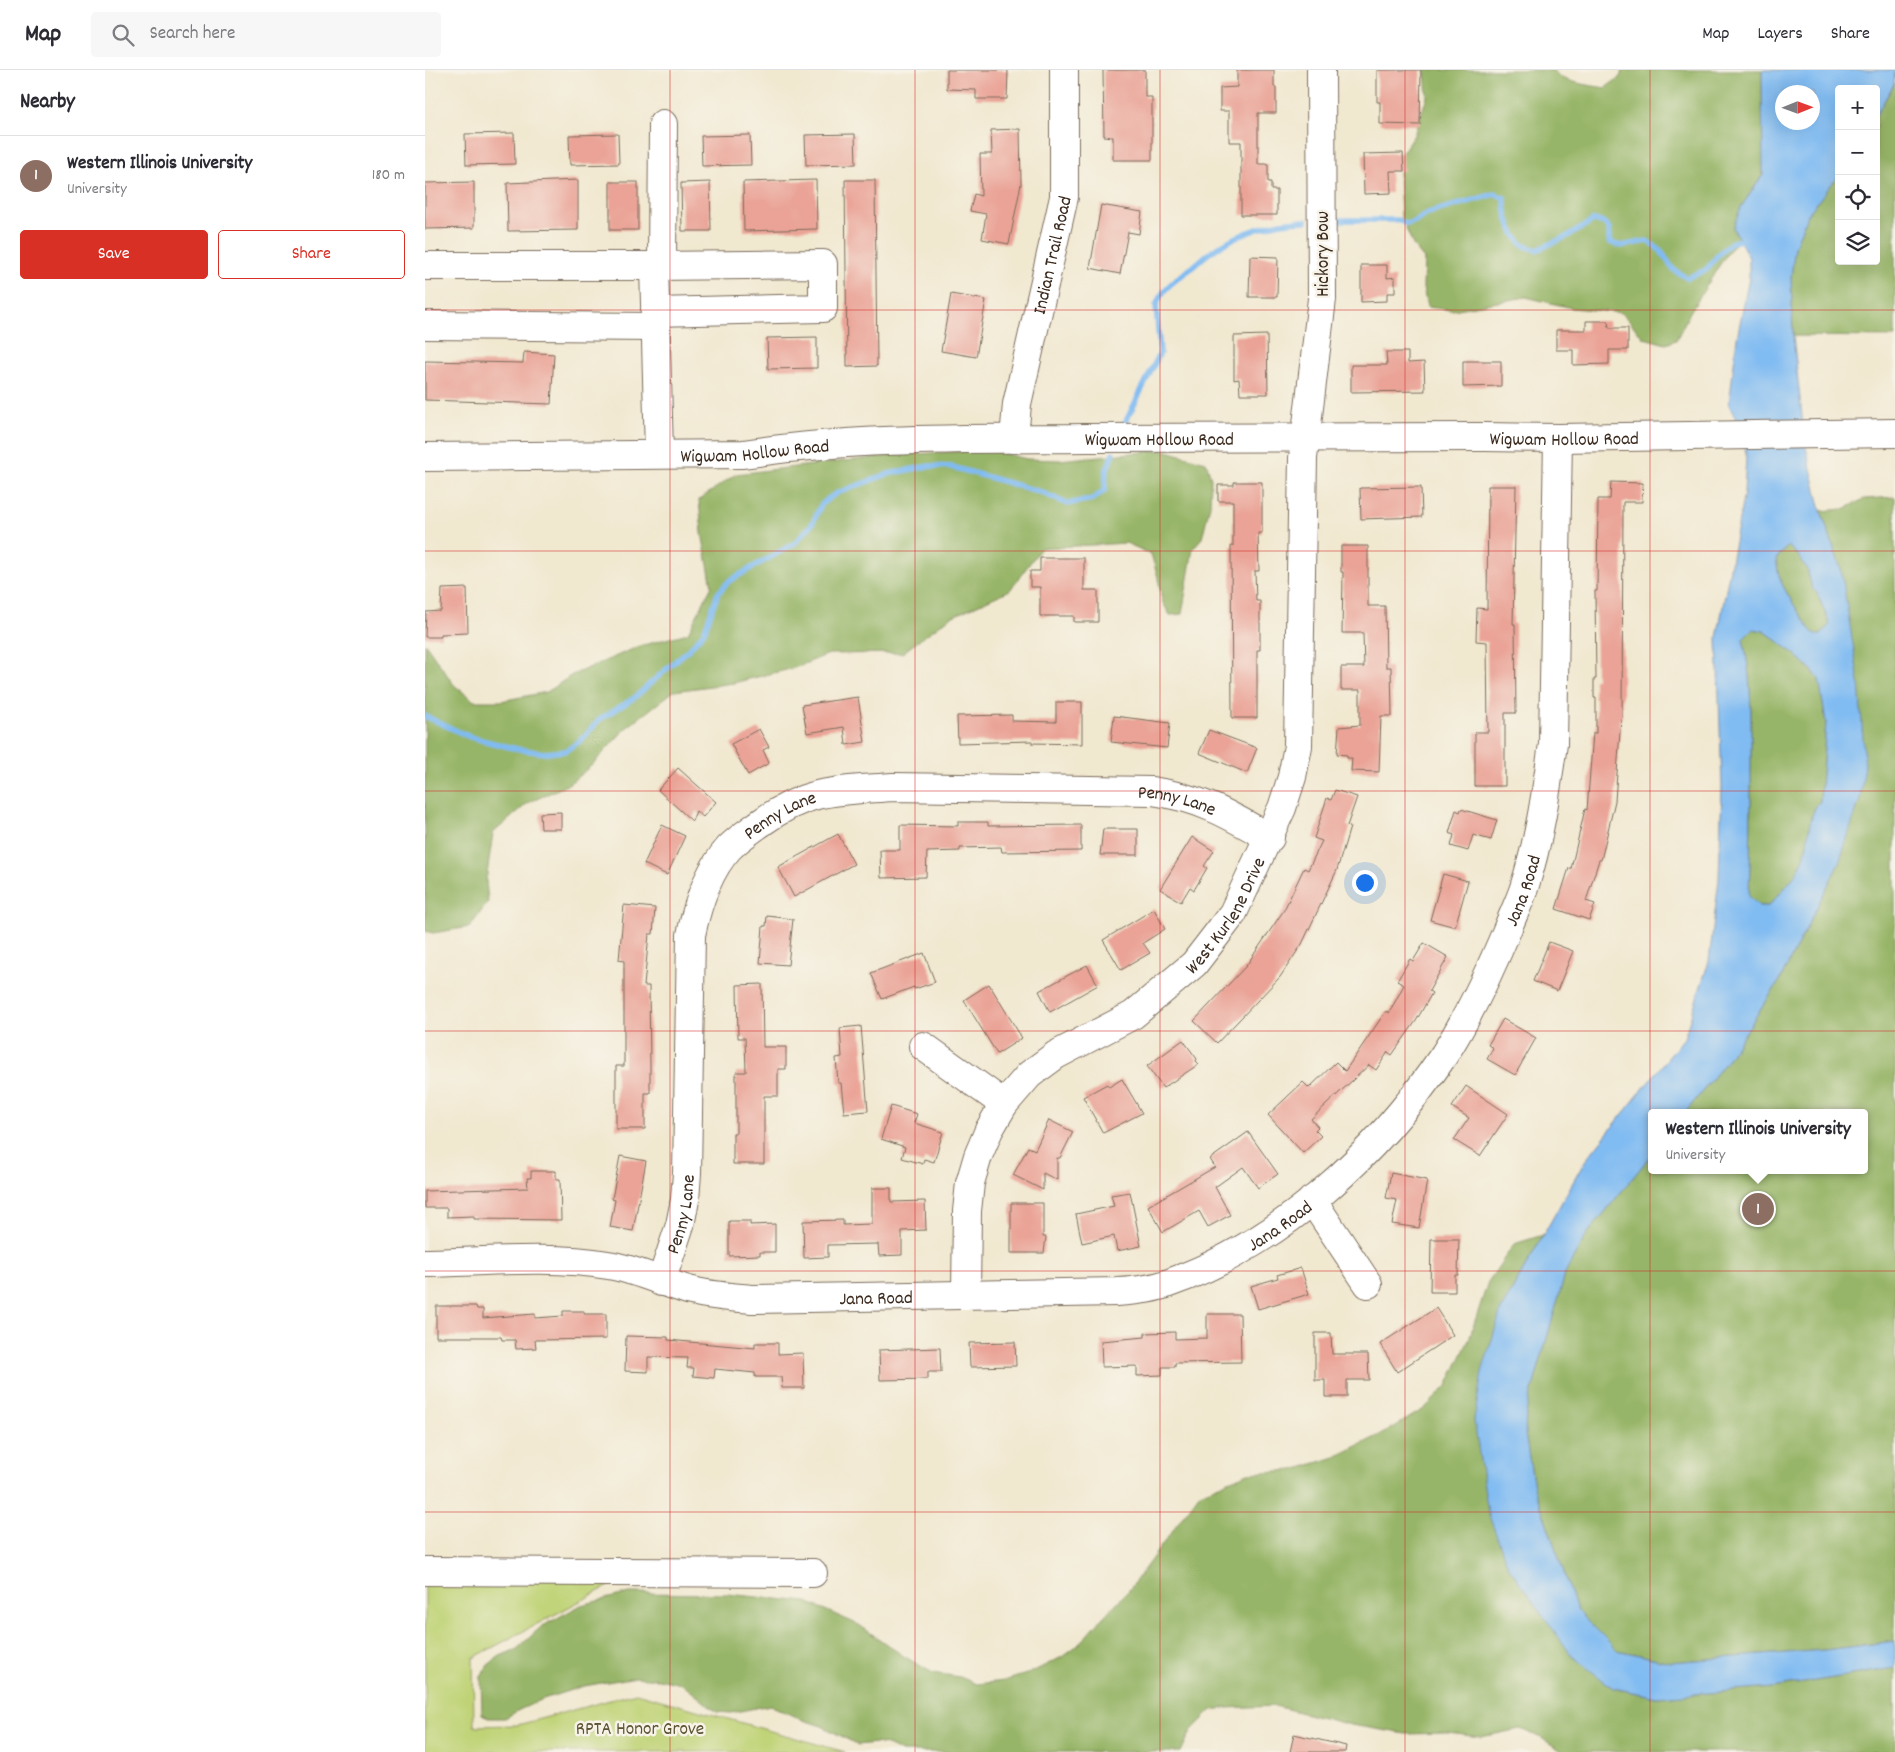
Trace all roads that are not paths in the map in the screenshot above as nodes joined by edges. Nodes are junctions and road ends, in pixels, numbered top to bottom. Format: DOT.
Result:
graph roads {
  1 [pos="1064,70"];
  2 [pos="1321,70"];
  3 [pos="663,124"];
  4 [pos="425,266"];
  5 [pos="658,266"];
  6 [pos="655,320"];
  7 [pos="425,324"];
  8 [pos="1895,433"];
  9 [pos="1306,438"];
  10 [pos="1558,438"];
  11 [pos="1014,439"];
  12 [pos="659,454"];
  13 [pos="425,457"];
  14 [pos="1270,838"];
  15 [pos="923,1046"];
  16 [pos="1004,1104"];
  17 [pos="1312,1200"];
  18 [pos="425,1263"];
  19 [pos="661,1282"];
  20 [pos="1368,1284"];
  21 [pos="966,1295"];
  22 [pos="425,1571"];
  23 [pos="813,1573"];
  1 -- 11 [label="street, Indian Trail Road"];
  2 -- 9 [label="street, Hickory Bow"];
  3 -- 5 [label="street"];
  4 -- 5 [label="street"];
  5 -- 6 [label="street"];
  5 -- 6 [label="street"];
  6 -- 7 [label="street"];
  6 -- 12 [label="street"];
  8 -- 10 [label="street, Wigwam Hollow Road"];
  9 -- 10 [label="street, Wigwam Hollow Road"];
  9 -- 11 [label="street, Wigwam Hollow Road"];
  9 -- 14 [label="street, West Kurlene Drive"];
  10 -- 17 [label="street, Jana Road"];
  11 -- 12 [label="street, Wigwam Hollow Road"];
  12 -- 13 [label="street, Wigwam Hollow Road"];
  14 -- 16 [label="street, West Kurlene Drive"];
  14 -- 19 [label="street, Penny Lane"];
  15 -- 16 [label="street"];
  16 -- 21 [label="street, West Kurlene Drive"];
  17 -- 20 [label="street"];
  17 -- 21 [label="street, Jana Road"];
  18 -- 19 [label="street, Jana Road"];
  19 -- 21 [label="street, Jana Road"];
  22 -- 23 [label="street"];
}
